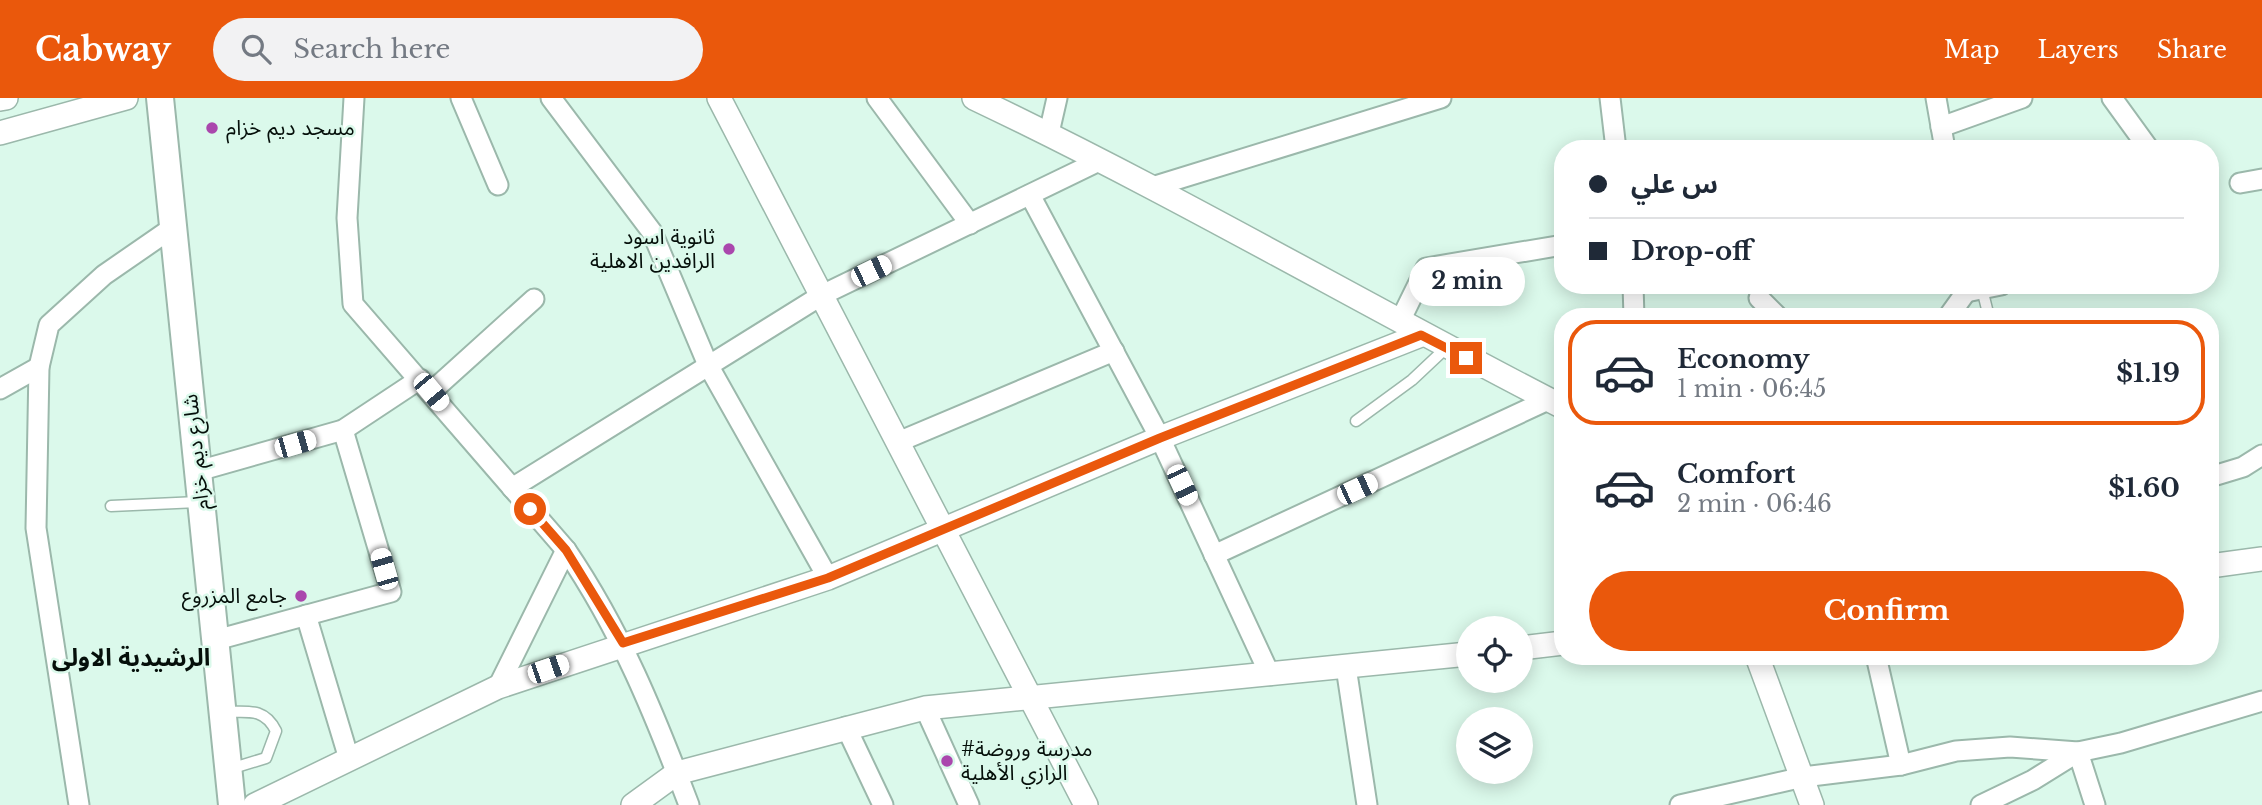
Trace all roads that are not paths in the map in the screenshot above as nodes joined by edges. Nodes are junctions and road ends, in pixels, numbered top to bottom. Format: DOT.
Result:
graph roads {
  1 [pos="6,98"];
  2 [pos="126,98"];
  3 [pos="160,98"];
  4 [pos="354,98"];
  5 [pos="461,98"];
  6 [pos="551,98"];
  7 [pos="719,98"];
  8 [pos="877,98"];
  9 [pos="974,98"];
  10 [pos="1057,98"];
  11 [pos="1441,98"];
  12 [pos="1610,98"];
  13 [pos="1936,98"];
  14 [pos="2022,98"];
  15 [pos="2112,98"];
  16 [pos="0,99"];
  17 [pos="1941,127"];
  18 [pos="0,133"];
  19 [pos="1049,134"];
  20 [pos="1615,140"];
  21 [pos="1943,140"];
  22 [pos="2142,140"];
  23 [pos="1099,161"];
  24 [pos="2262,179"];
  25 [pos="2240,183"];
  26 [pos="498,185"];
  27 [pos="1152,187"];
  28 [pos="1030,195"];
  29 [pos="970,224"];
  30 [pos="172,228"];
  31 [pos="1554,246"];
  32 [pos="1967,294"];
  33 [pos="822,295"];
  34 [pos="1759,298"];
  35 [pos="534,299"];
  36 [pos="1768,308"];
  37 [pos="1955,308"];
  38 [pos="1400,321"];
  39 [pos="1421,335"];
  40 [pos="1446,348"];
  41 [pos="1114,351"];
  42 [pos="708,365"];
  43 [pos="39,367"];
  44 [pos="426,385"];
  45 [pos="0,389"];
  46 [pos="1554,403"];
  47 [pos="1554,405"];
  48 [pos="1356,421"];
  49 [pos="343,430"];
  50 [pos="1160,438"];
  51 [pos="898,442"];
  52 [pos="2262,456"];
  53 [pos="2253,469"];
  54 [pos="198,471"];
  55 [pos="2219,475"];
  56 [pos="512,488"];
  57 [pos="201,502"];
  58 [pos="111,506"];
  59 [pos="944,530"];
  60 [pos="566,550"];
  61 [pos="1214,555"];
  62 [pos="2262,559"];
  63 [pos="2219,565"];
  64 [pos="828,578"];
  65 [pos="306,615"];
  66 [pos="216,640"];
  67 [pos="623,643"];
  68 [pos="1554,644"];
  69 [pos="1533,647"];
  70 [pos="1456,655"];
  71 [pos="1760,665"];
  72 [pos="1878,665"];
  73 [pos="1346,667"];
  74 [pos="1270,675"];
  75 [pos="498,687"];
  76 [pos="1032,700"];
  77 [pos="2262,701"];
  78 [pos="925,708"];
  79 [pos="223,712"];
  80 [pos="846,727"];
  81 [pos="2078,752"];
  82 [pos="349,759"];
  83 [pos="1901,765"];
  84 [pos="229,769"];
  85 [pos="677,773"];
  86 [pos="1803,777"];
  87 [pos="79,805"];
  88 [pos="232,805"];
  89 [pos="254,805"];
  90 [pos="633,805"];
  91 [pos="690,805"];
  92 [pos="883,805"];
  93 [pos="969,805"];
  94 [pos="1086,805"];
  95 [pos="1367,805"];
  96 [pos="1679,805"];
  97 [pos="1812,805"];
  98 [pos="1981,805"];
  99 [pos="2095,805"];
  1 -- 16 [label="street"];
  2 -- 18 [label="street"];
  3 -- 30 [label="main road, شارع ديم خزام"];
  4 -- 44 [label="street"];
  5 -- 26 [label="street"];
  6 -- 42 [label="street"];
  7 -- 33 [label="street"];
  8 -- 29 [label="street"];
  9 -- 19 [label="street"];
  10 -- 19 [label="street"];
  11 -- 27 [label="street"];
  12 -- 20 [label="street"];
  13 -- 17 [label="street"];
  14 -- 17 [label="street"];
  15 -- 22 [label="street"];
  17 -- 21 [label="street"];
  19 -- 23 [label="street"];
  23 -- 27 [label="street"];
  23 -- 28 [label="street"];
  24 -- 25 [label="street"];
  27 -- 38 [label="street"];
  28 -- 29 [label="street"];
  28 -- 41 [label="street"];
  29 -- 33 [label="street"];
  30 -- 43 [label="street"];
  30 -- 54 [label="main road, شارع ديم خزام"];
  31 -- 38 [label="street"];
  32 -- 37 [label="street"];
  33 -- 42 [label="street"];
  33 -- 51 [label="street"];
  34 -- 36 [label="street"];
  35 -- 44 [label="street"];
  38 -- 39 [label="street"];
  39 -- 40 [label="street"];
  39 -- 50 [label="street"];
  40 -- 46 [label="street"];
  40 -- 48 [label="lane"];
  41 -- 50 [label="street"];
  41 -- 51 [label="street"];
  42 -- 56 [label="street"];
  42 -- 64 [label="street"];
  43 -- 45 [label="street"];
  43 -- 87 [label="street"];
  44 -- 49 [label="street"];
  44 -- 56 [label="street"];
  47 -- 61 [label="street"];
  49 -- 54 [label="street"];
  49 -- 65 [label="street"];
  50 -- 59 [label="street"];
  50 -- 61 [label="street"];
  51 -- 59 [label="street"];
  52 -- 53 [label="street"];
  53 -- 55 [label="street"];
  54 -- 57 [label="main road, شارع ديم خزام"];
  56 -- 60 [label="street"];
  57 -- 58 [label="lane"];
  57 -- 66 [label="main road, شارع ديم خزام"];
  59 -- 64 [label="street"];
  59 -- 76 [label="street"];
  60 -- 67 [label="street"];
  60 -- 75 [label="street"];
  61 -- 74 [label="street"];
  62 -- 63 [label="street"];
  64 -- 67 [label="street"];
  65 -- 66 [label="street"];
  65 -- 82 [label="street"];
  66 -- 79 [label="main road, شارع ديم خزام"];
  67 -- 75 [label="street"];
  67 -- 85 [label="street"];
  68 -- 69 [label="street"];
  70 -- 73 [label="street"];
  71 -- 86 [label="street"];
  72 -- 83 [label="street"];
  73 -- 74 [label="street"];
  73 -- 95 [label="street"];
  74 -- 76 [label="street"];
  75 -- 82 [label="street"];
  76 -- 78 [label="street"];
  76 -- 94 [label="street"];
  77 -- 81 [label="street"];
  78 -- 80 [label="street"];
  78 -- 93 [label="street"];
  79 -- 84 [label="main road, شارع ديم خزام"];
  79 -- 84 [label="lane"];
  80 -- 85 [label="street"];
  80 -- 92 [label="street"];
  81 -- 83 [label="street"];
  81 -- 98 [label="street"];
  81 -- 99 [label="street"];
  82 -- 89 [label="street"];
  83 -- 86 [label="street"];
  84 -- 88 [label="main road, شارع ديم خزام"];
  85 -- 90 [label="street"];
  85 -- 91 [label="street"];
  86 -- 96 [label="street"];
  86 -- 97 [label="street"];
}
